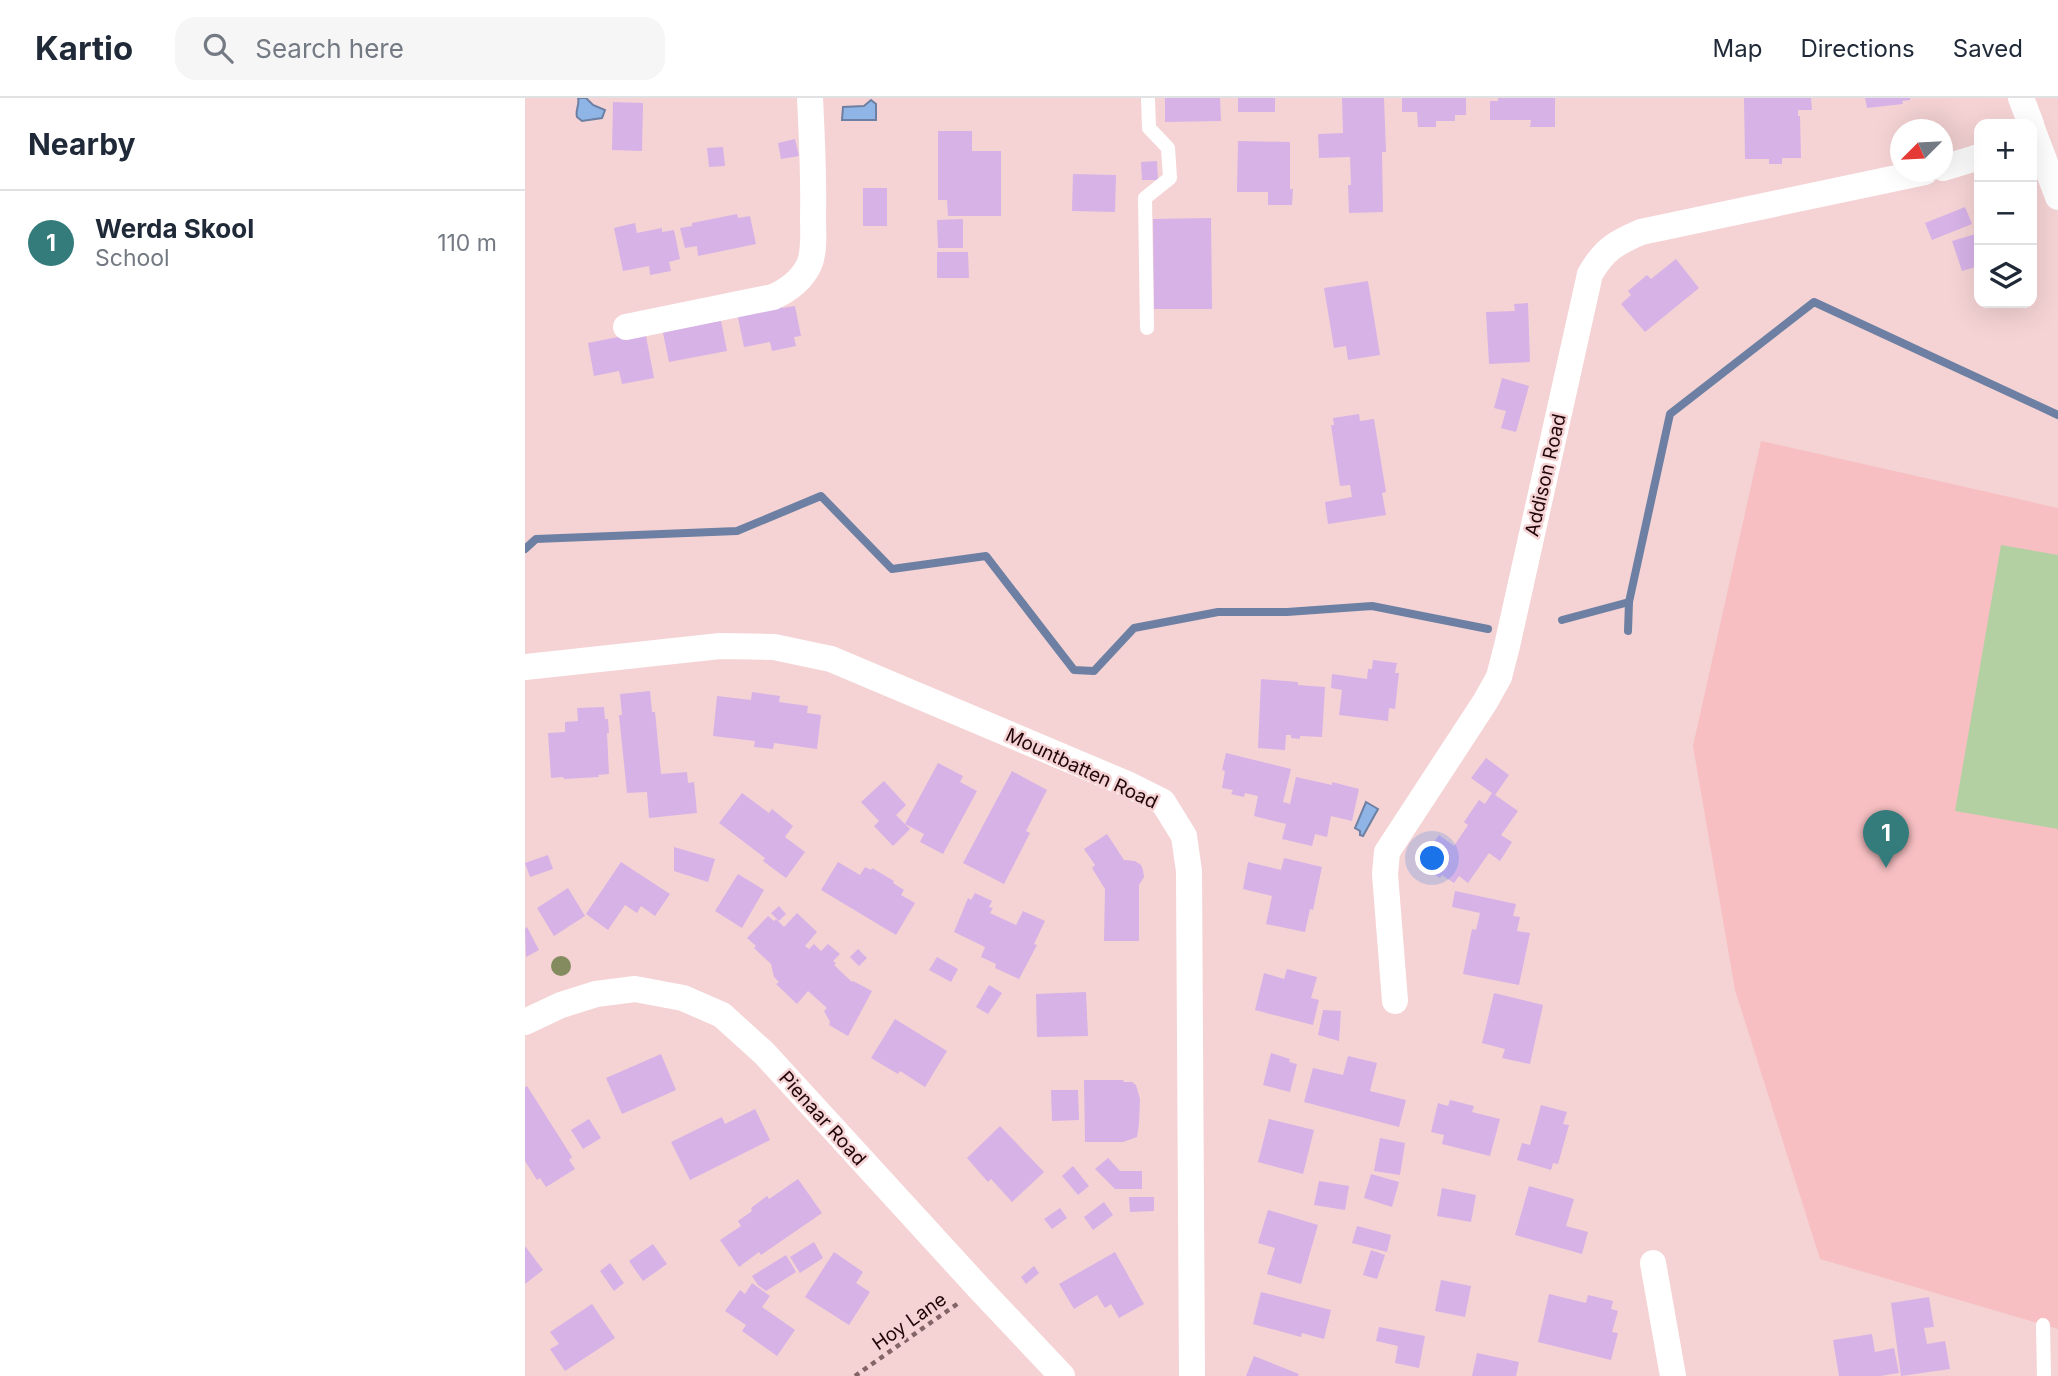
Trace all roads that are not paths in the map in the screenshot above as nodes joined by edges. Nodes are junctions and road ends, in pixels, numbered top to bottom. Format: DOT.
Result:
graph roads {
  1 [pos="810,98"];
  2 [pos="1148,98"];
  3 [pos="2021,98"];
  4 [pos="2028,119"];
  5 [pos="2037,143"];
  6 [pos="1974,159"];
  7 [pos="1953,165"];
  8 [pos="1890,180"];
  9 [pos="2058,197"];
  10 [pos="626,327"];
  11 [pos="1147,328"];
  12 [pos="525,667"];
  13 [pos="1395,1001"];
  14 [pos="525,1022"];
  15 [pos="1653,1263"];
  16 [pos="2043,1325"];
  17 [pos="1062,1376"];
  18 [pos="1192,1376"];
  19 [pos="1673,1376"];
  20 [pos="2044,1376"];
  1 -- 10 [label="street"];
  2 -- 11 [label="lane"];
  3 -- 4 [label="street"];
  5 -- 9 [label="street"];
  6 -- 7 [label="street"];
  8 -- 13 [label="street, Addison Road"];
  12 -- 18 [label="street, Mountbatten Road"];
  14 -- 17 [label="street, Pienaar Road"];
  15 -- 19 [label="street"];
  16 -- 20 [label="lane"];
}
